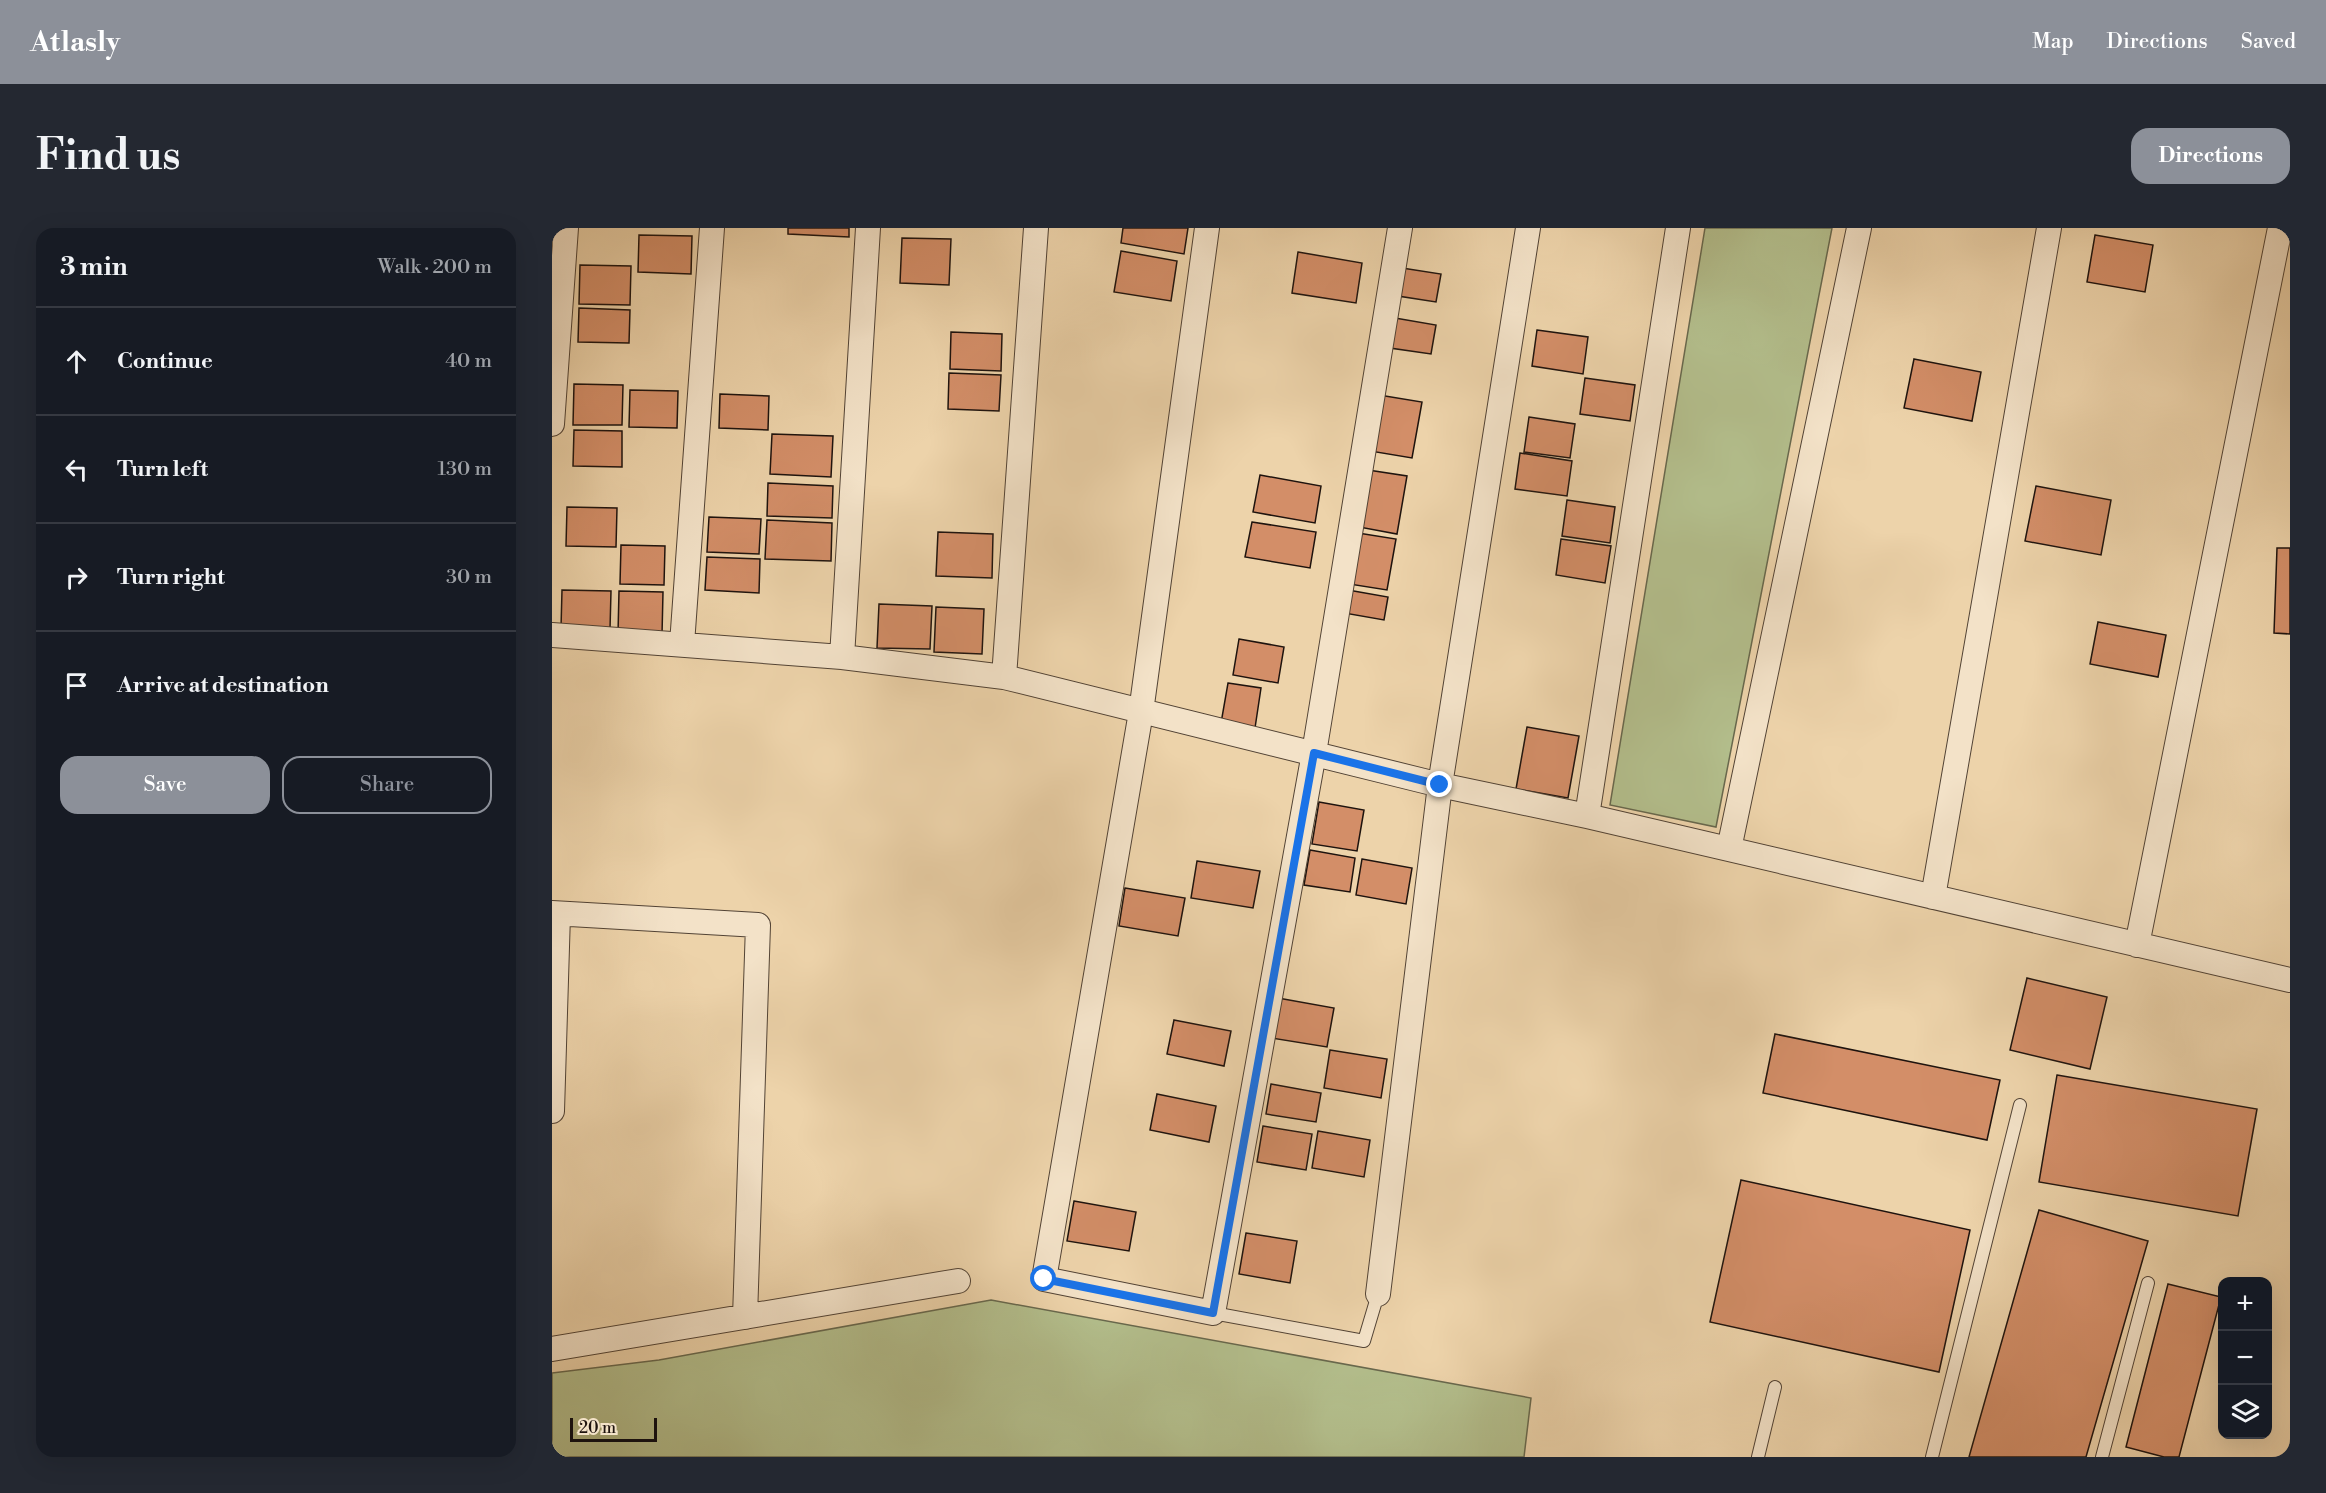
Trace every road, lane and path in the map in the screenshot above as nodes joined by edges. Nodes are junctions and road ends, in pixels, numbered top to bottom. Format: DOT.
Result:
graph roads {
  1 [pos="566,228"];
  2 [pos="712,228"];
  3 [pos="868,228"];
  4 [pos="1036,228"];
  5 [pos="1207,228"];
  6 [pos="1400,228"];
  7 [pos="1528,228"];
  8 [pos="1678,228"];
  9 [pos="1860,228"];
  10 [pos="2049,228"];
  11 [pos="2280,228"];
  12 [pos="552,424"];
  13 [pos="552,635"];
  14 [pos="682,644"];
  15 [pos="842,657"];
  16 [pos="1004,677"];
  17 [pos="1141,712"];
  18 [pos="1314,753"];
  19 [pos="1440,785"];
  20 [pos="1587,816"];
  21 [pos="1729,849"];
  22 [pos="1933,897"];
  23 [pos="555,914"];
  24 [pos="2137,945"];
  25 [pos="2290,980"];
  26 [pos="2020,1105"];
  27 [pos="552,1111"];
  28 [pos="958,1281"];
  29 [pos="2148,1283"];
  30 [pos="1378,1294"];
  31 [pos="1213,1313"];
  32 [pos="744,1317"];
  33 [pos="552,1349"];
  34 [pos="1775,1387"];
  35 [pos="1758,1457"];
  36 [pos="1932,1457"];
  37 [pos="2102,1457"];
  1 -- 12 [label="street"];
  2 -- 14 [label="street"];
  3 -- 15 [label="street"];
  4 -- 16 [label="street"];
  5 -- 17 [label="street"];
  6 -- 18 [label="street"];
  7 -- 19 [label="street"];
  8 -- 20 [label="street"];
  9 -- 21 [label="street"];
  10 -- 22 [label="street"];
  11 -- 24 [label="street"];
  13 -- 14 [label="street"];
  14 -- 15 [label="street"];
  15 -- 16 [label="street"];
  16 -- 17 [label="street"];
  17 -- 18 [label="street"];
  17 -- 31 [label="street"];
  18 -- 19 [label="street"];
  18 -- 31 [label="street"];
  19 -- 20 [label="street"];
  19 -- 30 [label="street"];
  20 -- 21 [label="street"];
  21 -- 22 [label="street"];
  22 -- 24 [label="street"];
  23 -- 27 [label="street"];
  23 -- 32 [label="street"];
  24 -- 25 [label="street"];
  26 -- 36 [label="lane"];
  28 -- 32 [label="street"];
  29 -- 37 [label="lane"];
  30 -- 31 [label="lane"];
  32 -- 33 [label="street"];
  34 -- 35 [label="lane"];
}
